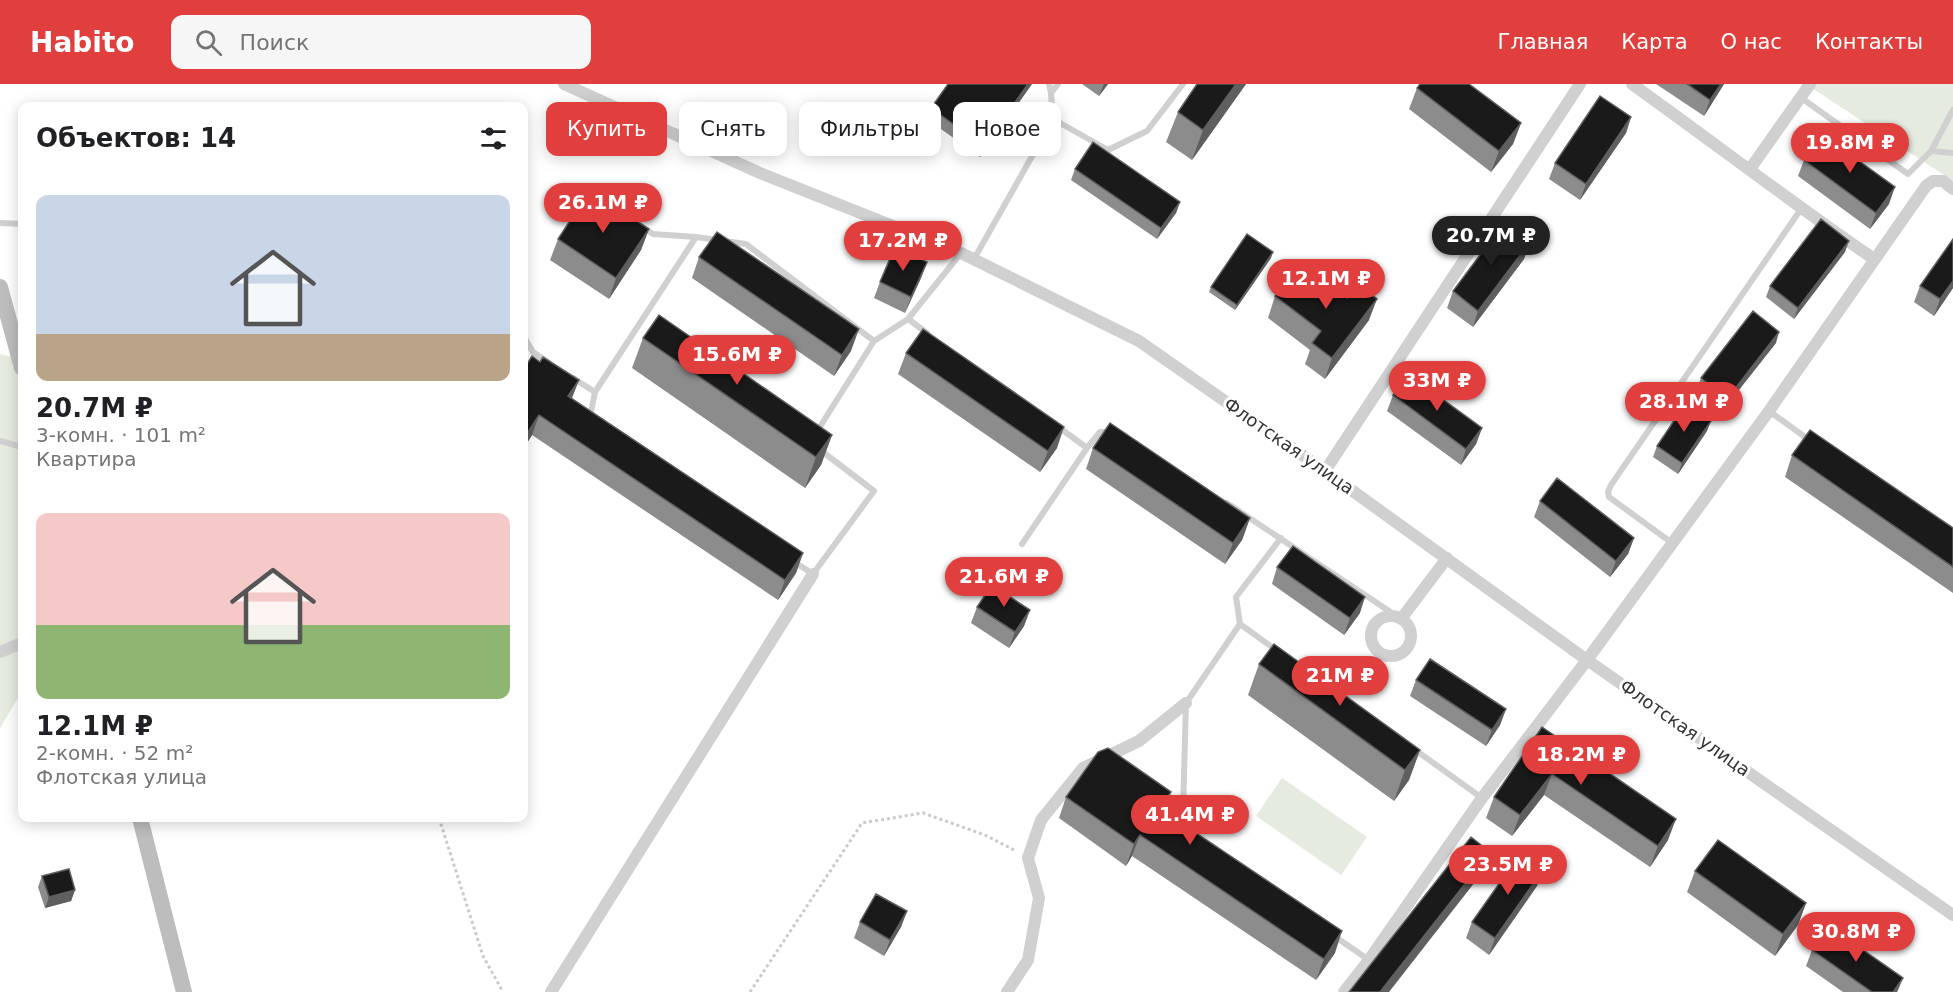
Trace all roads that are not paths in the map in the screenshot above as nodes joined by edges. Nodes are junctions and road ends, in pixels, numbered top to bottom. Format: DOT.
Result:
graph roads {
  1 [pos="564,84"];
  2 [pos="1048,84"];
  3 [pos="1058,84"];
  4 [pos="1184,84"];
  5 [pos="1580,84"];
  6 [pos="1632,84"];
  7 [pos="1810,84"];
  8 [pos="1051,93"];
  9 [pos="1800,98"];
  10 [pos="1052,102"];
  11 [pos="1953,110"];
  12 [pos="1061,124"];
  13 [pos="1931,151"];
  14 [pos="1953,153"];
  15 [pos="1032,156"];
  16 [pos="1750,169"];
  17 [pos="1953,189"];
  18 [pos="1801,209"];
  19 [pos="634,222"];
  20 [pos="0,223"];
  21 [pos="18,224"];
  22 [pos="696,237"];
  23 [pos="960,253"];
  24 [pos="974,260"];
  25 [pos="1874,260"];
  26 [pos="0,287"];
  27 [pos="908,319"];
  28 [pos="638,325"];
  29 [pos="648,331"];
  30 [pos="936,339"];
  31 [pos="874,341"];
  32 [pos="528,344"];
  33 [pos="18,353"];
  34 [pos="559,369"];
  35 [pos="568,375"];
  36 [pos="595,392"];
  37 [pos="1769,411"];
  38 [pos="1049,421"];
  39 [pos="599,427"];
  40 [pos="1116,431"];
  41 [pos="0,441"];
  42 [pos="1817,445"];
  43 [pos="18,446"];
  44 [pos="1087,448"];
  45 [pos="1324,471"];
  46 [pos="1223,500"];
  47 [pos="1281,537"];
  48 [pos="1672,543"];
  49 [pos="1022,544"];
  50 [pos="784,554"];
  51 [pos="1447,558"];
  52 [pos="813,574"];
  53 [pos="1401,619"];
  54 [pos="1240,624"];
  55 [pos="18,645"];
  56 [pos="0,652"];
  57 [pos="1279,652"];
  58 [pos="1587,660"];
  59 [pos="1186,704"];
  60 [pos="1405,743"];
  61 [pos="1482,798"];
  62 [pos="141,822"];
  63 [pos="1197,839"];
  64 [pos="1953,915"];
  65 [pos="1331,933"];
  66 [pos="1369,960"];
  67 [pos="184,992"];
  68 [pos="551,992"];
  69 [pos="1007,992"];
  70 [pos="1344,992"];
  1 -- 23 [label="street, Флотская улица"];
  2 -- 8 [label="lane"];
  3 -- 8 [label="lane"];
  4 -- 12 [label="lane"];
  5 -- 45 [label="street"];
  6 -- 16 [label="street"];
  7 -- 9 [label="street"];
  8 -- 10 [label="lane"];
  9 -- 13 [label="lane"];
  9 -- 16 [label="street"];
  11 -- 13 [label="lane"];
  13 -- 14 [label="lane"];
  15 -- 24 [label="lane"];
  16 -- 18 [label="street"];
  17 -- 25 [label="street"];
  18 -- 25 [label="street"];
  18 -- 48 [label="lane"];
  19 -- 22 [label="lane"];
  20 -- 21 [label="lane"];
  22 -- 28 [label="lane"];
  22 -- 31 [label="lane"];
  23 -- 24 [label="street, Флотская улица"];
  23 -- 27 [label="lane"];
  24 -- 45 [label="street, Флотская улица"];
  25 -- 37 [label="street"];
  26 -- 33 [label="street"];
  27 -- 30 [label="lane"];
  27 -- 31 [label="lane"];
  28 -- 29 [label="lane"];
  28 -- 36 [label="lane"];
  31 -- 52 [label="lane"];
  32 -- 34 [label="lane"];
  35 -- 36 [label="lane"];
  36 -- 39 [label="lane"];
  37 -- 42 [label="lane"];
  37 -- 48 [label="street"];
  38 -- 44 [label="lane"];
  40 -- 44 [label="lane"];
  41 -- 43 [label="lane"];
  44 -- 49 [label="lane"];
  45 -- 51 [label="street, Флотская улица"];
  46 -- 47 [label="lane"];
  47 -- 53 [label="lane"];
  47 -- 54 [label="lane"];
  48 -- 58 [label="street"];
  50 -- 52 [label="lane"];
  51 -- 53 [label="street"];
  51 -- 58 [label="street, Флотская улица"];
  52 -- 68 [label="street"];
  54 -- 57 [label="lane"];
  54 -- 59 [label="lane"];
  55 -- 56 [label="street"];
  58 -- 61 [label="street"];
  58 -- 64 [label="street, Флотская улица"];
  59 -- 63 [label="lane"];
  59 -- 69 [label="street"];
  60 -- 61 [label="lane"];
  61 -- 66 [label="street"];
  62 -- 67 [label="street"];
  65 -- 66 [label="lane"];
  66 -- 70 [label="street"];
}
